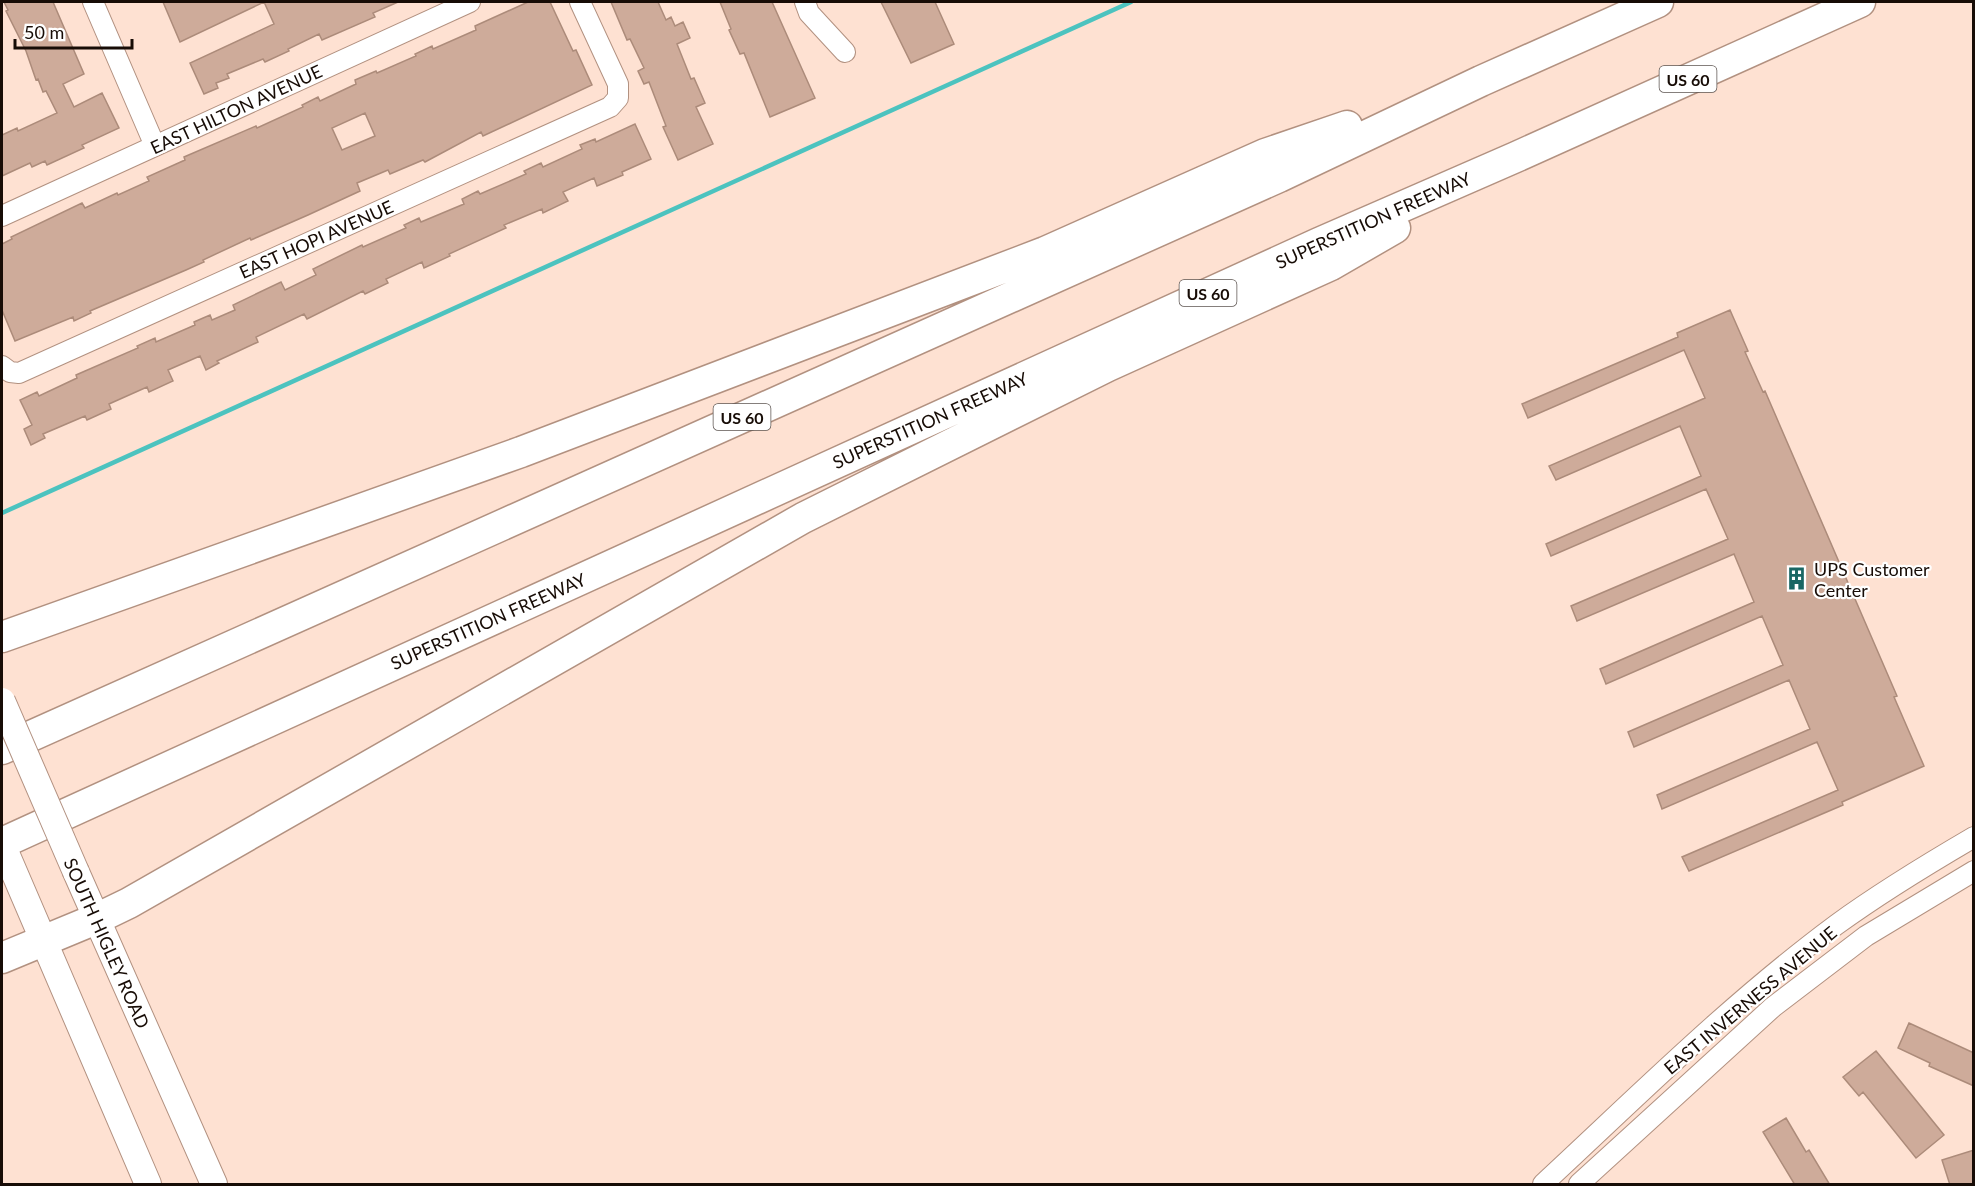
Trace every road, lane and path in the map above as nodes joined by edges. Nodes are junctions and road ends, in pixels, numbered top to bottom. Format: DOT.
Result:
graph roads {
  1 [pos="94,2"];
  2 [pos="470,2"];
  3 [pos="580,2"];
  4 [pos="805,2"];
  5 [pos="1658,2"];
  6 [pos="1860,2"];
  7 [pos="846,52"];
  8 [pos="1481,81"];
  9 [pos="155,146"];
  10 [pos="1516,158"];
  11 [pos="2,216"];
  12 [pos="6,369"];
  13 [pos="2,637"];
  14 [pos="2,701"];
  15 [pos="2,749"];
  16 [pos="1974,837"];
  17 [pos="2,843"];
  18 [pos="1974,871"];
  19 [pos="96,919"];
  20 [pos="43,941"];
  21 [pos="2,958"];
  22 [pos="1758,988"];
  23 [pos="1773,1007"];
  24 [pos="148,1185"];
  25 [pos="214,1185"];
  26 [pos="1543,1185"];
  27 [pos="1579,1185"];
  1 -- 9 [label="street"];
  2 -- 9 [label="street, EAST HILTON AVENUE"];
  3 -- 12 [label="street, EAST HOPI AVENUE"];
  4 -- 7 [label="street"];
  5 -- 8 [label="highway, US 60"];
  6 -- 10 [label="highway, SUPERSTITION FREEWAY / US 60"];
  8 -- 13 [label="highway"];
  8 -- 15 [label="highway, US 60"];
  9 -- 11 [label="street, EAST HILTON AVENUE"];
  10 -- 17 [label="highway, SUPERSTITION FREEWAY / US 60"];
  10 -- 19 [label="highway"];
  14 -- 19 [label="main road, SOUTH HIGLEY ROAD, bridge"];
  16 -- 22 [label="street, EAST INVERNESS AVENUE"];
  17 -- 20 [label="main road"];
  18 -- 23 [label="street, EAST INVERNESS AVENUE"];
  19 -- 20 [label="highway"];
  19 -- 25 [label="main road, SOUTH HIGLEY ROAD"];
  20 -- 21 [label="highway"];
  20 -- 24 [label="main road"];
  22 -- 23 [label="street"];
  22 -- 26 [label="street, EAST INVERNESS AVENUE"];
  23 -- 27 [label="street, EAST INVERNESS AVENUE"];
}
